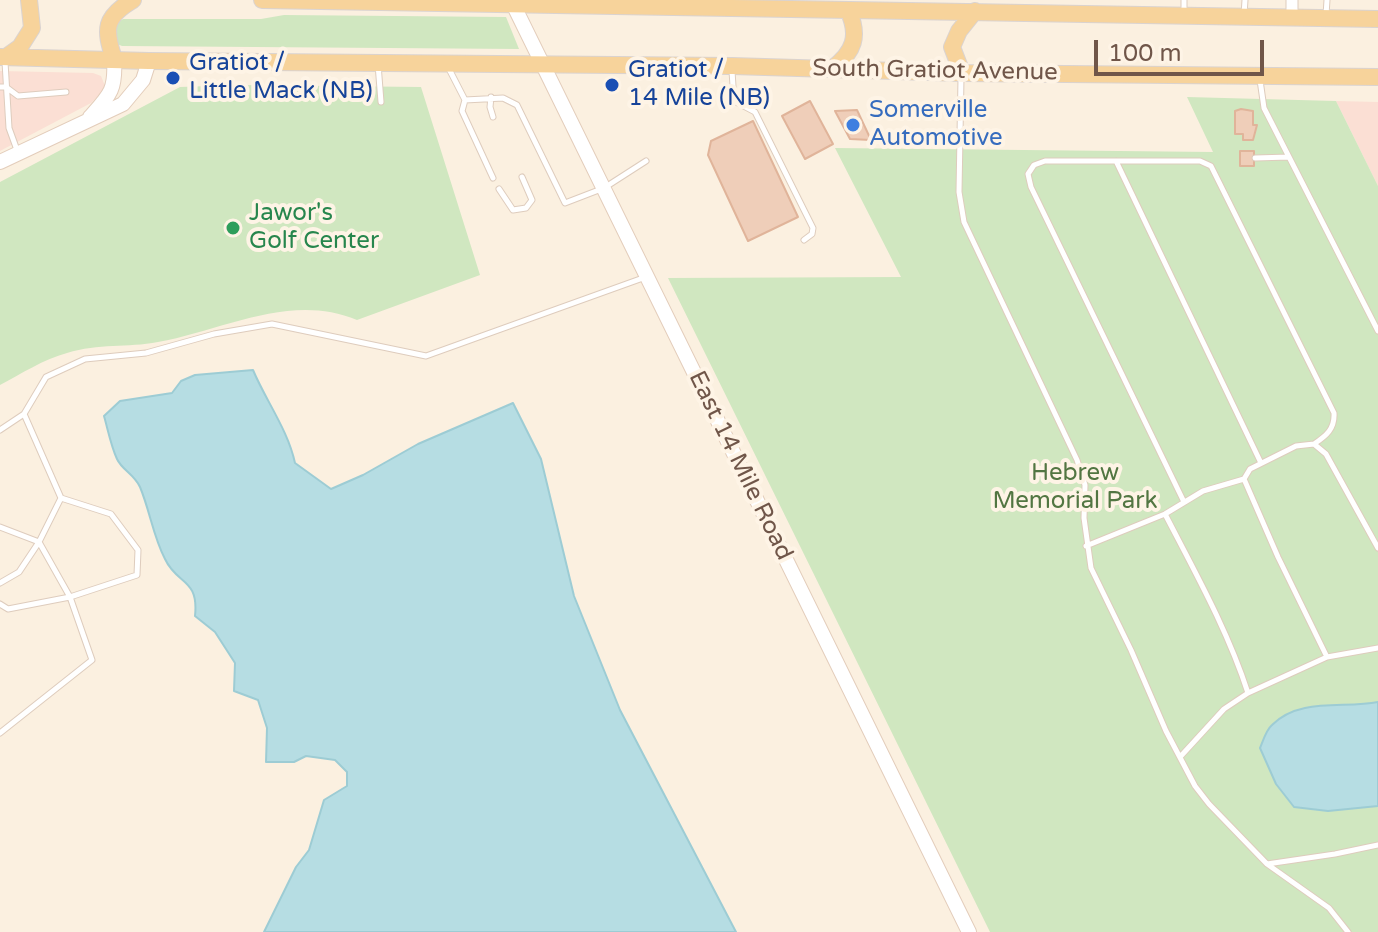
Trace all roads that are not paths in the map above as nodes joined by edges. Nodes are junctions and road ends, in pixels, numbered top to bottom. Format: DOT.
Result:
graph roads {
  1 [pos="29,0"];
  2 [pos="133,0"];
  3 [pos="262,0"];
  4 [pos="281,0"];
  5 [pos="1292,0"];
  6 [pos="1327,0"];
  7 [pos="367,1"];
  8 [pos="400,1"];
  9 [pos="456,2"];
  10 [pos="512,3"];
  11 [pos="618,3"];
  12 [pos="672,4"];
  13 [pos="747,4"];
  14 [pos="795,4"];
  15 [pos="829,5"];
  16 [pos="873,5"];
  17 [pos="956,5"];
  18 [pos="1127,7"];
  19 [pos="1184,8"];
  20 [pos="1245,8"];
  21 [pos="848,10"];
  22 [pos="975,11"];
  23 [pos="1292,17"];
  24 [pos="1326,18"];
  25 [pos="1378,19"];
  26 [pos="3,57"];
  27 [pos="114,59"];
  28 [pos="149,61"];
  29 [pos="378,63"];
  30 [pos="447,65"];
  31 [pos="543,65"];
  32 [pos="732,66"];
  33 [pos="832,69"];
  34 [pos="962,73"];
  35 [pos="1259,76"];
  36 [pos="1378,77"];
  37 [pos="3,87"];
  38 [pos="66,92"];
  39 [pos="491,97"];
  40 [pos="465,100"];
  41 [pos="381,102"];
  42 [pos="90,117"];
  43 [pos="493,117"];
  44 [pos="9,128"];
  45 [pos="0,131"];
  46 [pos="18,154"];
  47 [pos="1289,157"];
  48 [pos="1255,158"];
  49 [pos="646,161"];
  50 [pos="1116,161"];
  51 [pos="0,162"];
  52 [pos="522,177"];
  53 [pos="493,178"];
  54 [pos="604,188"];
  55 [pos="499,189"];
  56 [pos="804,240"];
  57 [pos="648,276"];
  58 [pos="1378,331"];
  59 [pos="24,414"];
  60 [pos="0,430"];
  61 [pos="1314,444"];
  62 [pos="1261,463"];
  63 [pos="1244,479"];
  64 [pos="61,498"];
  65 [pos="1184,502"];
  66 [pos="1165,514"];
  67 [pos="0,527"];
  68 [pos="39,542"];
  69 [pos="1086,546"];
  70 [pos="1378,548"];
  71 [pos="0,583"];
  72 [pos="70,597"];
  73 [pos="0,604"];
  74 [pos="1378,648"];
  75 [pos="1327,657"];
  76 [pos="1248,693"];
  77 [pos="0,733"];
  78 [pos="1180,757"];
  79 [pos="1378,845"];
  80 [pos="1267,864"];
  81 [pos="969,932"];
  82 [pos="1348,932"];
  1 -- 26 [label="main road"];
  2 -- 27 [label="main road"];
  3 -- 4 [label="main road"];
  4 -- 7 [label="main road"];
  5 -- 23 [label="street"];
  6 -- 24 [label="lane"];
  7 -- 8 [label="main road"];
  8 -- 9 [label="main road"];
  9 -- 10 [label="main road"];
  10 -- 11 [label="main road"];
  10 -- 31 [label="main road, East 14 Mile Road"];
  11 -- 12 [label="main road"];
  12 -- 13 [label="main road"];
  13 -- 14 [label="main road"];
  14 -- 15 [label="main road"];
  15 -- 21 [label="main road"];
  16 -- 17 [label="main road"];
  16 -- 21 [label="main road"];
  17 -- 22 [label="main road"];
  18 -- 19 [label="main road"];
  18 -- 22 [label="main road"];
  19 -- 20 [label="main road"];
  20 -- 23 [label="main road"];
  21 -- 33 [label="main road"];
  22 -- 34 [label="main road"];
  23 -- 24 [label="main road"];
  24 -- 25 [label="main road"];
  26 -- 27 [label="main road"];
  26 -- 37 [label="lane"];
  27 -- 28 [label="main road"];
  27 -- 42 [label="main road"];
  28 -- 29 [label="main road"];
  28 -- 42 [label="main road"];
  29 -- 30 [label="main road"];
  29 -- 41 [label="lane"];
  30 -- 31 [label="main road"];
  30 -- 40 [label="lane"];
  31 -- 32 [label="main road, South Gratiot Avenue"];
  31 -- 54 [label="main road, East 14 Mile Road"];
  32 -- 33 [label="main road, South Gratiot Avenue"];
  32 -- 56 [label="lane"];
  33 -- 34 [label="main road, South Gratiot Avenue"];
  34 -- 35 [label="main road, South Gratiot Avenue"];
  34 -- 69 [label="lane"];
  35 -- 36 [label="main road, South Gratiot Avenue"];
  35 -- 47 [label="lane"];
  37 -- 38 [label="lane"];
  37 -- 44 [label="lane"];
  39 -- 40 [label="lane"];
  39 -- 43 [label="lane"];
  39 -- 54 [label="lane"];
  40 -- 53 [label="lane"];
  42 -- 46 [label="main road"];
  44 -- 45 [label="lane"];
  44 -- 46 [label="lane"];
  46 -- 51 [label="main road"];
  47 -- 48 [label="lane"];
  47 -- 58 [label="lane"];
  49 -- 54 [label="lane"];
  50 -- 61 [label="lane"];
  50 -- 62 [label="lane"];
  50 -- 65 [label="lane"];
  52 -- 55 [label="lane"];
  54 -- 57 [label="main road, East 14 Mile Road"];
  57 -- 59 [label="lane"];
  57 -- 81 [label="main road, East 14 Mile Road"];
  59 -- 60 [label="lane"];
  59 -- 64 [label="lane"];
  61 -- 62 [label="lane"];
  61 -- 70 [label="lane"];
  62 -- 63 [label="lane"];
  63 -- 65 [label="lane"];
  63 -- 75 [label="lane"];
  64 -- 68 [label="lane"];
  64 -- 72 [label="lane"];
  65 -- 66 [label="lane"];
  66 -- 69 [label="lane"];
  66 -- 76 [label="lane"];
  67 -- 68 [label="lane"];
  68 -- 71 [label="lane"];
  68 -- 72 [label="lane"];
  69 -- 78 [label="lane"];
  72 -- 73 [label="lane"];
  72 -- 77 [label="lane"];
  74 -- 75 [label="lane"];
  75 -- 76 [label="lane"];
  76 -- 78 [label="lane"];
  78 -- 80 [label="lane"];
  79 -- 80 [label="lane"];
  80 -- 82 [label="lane"];
}
